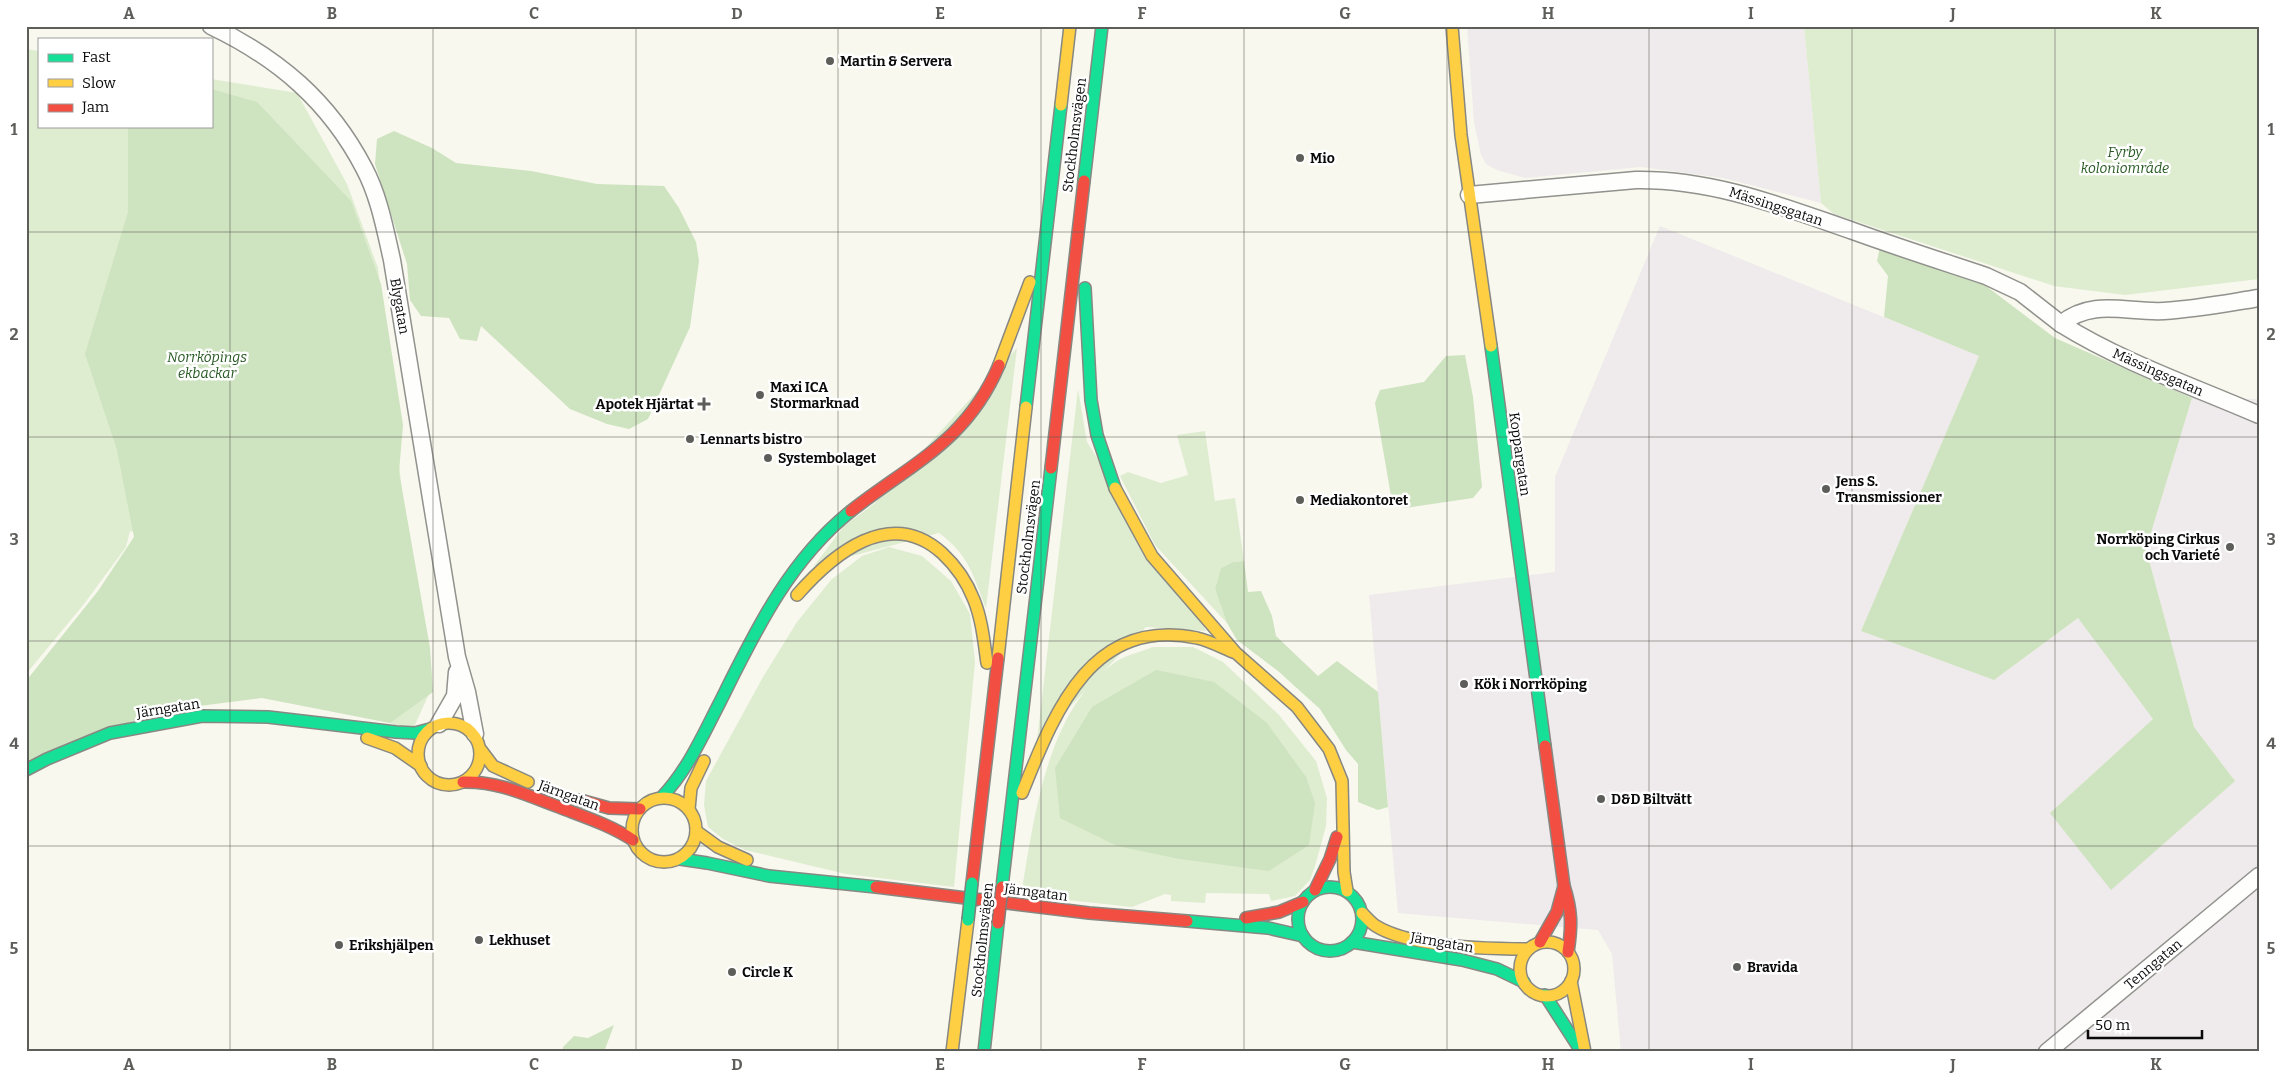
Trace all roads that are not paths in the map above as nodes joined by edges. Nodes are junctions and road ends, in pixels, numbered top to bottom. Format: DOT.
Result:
graph roads {
  1 [pos="210,26"];
  2 [pos="1070,26"];
  3 [pos="1102,26"];
  4 [pos="1452,26"];
  5 [pos="1082,194"];
  6 [pos="1469,195"];
  7 [pos="1046,238"];
  8 [pos="2259,298"];
  9 [pos="2060,324"];
  10 [pos="2259,415"];
  11 [pos="793,602"];
  12 [pos="1236,653"];
  13 [pos="457,657"];
  14 [pos="992,699"];
  15 [pos="323,724"];
  16 [pos="435,726"];
  17 [pos="475,734"];
  18 [pos="712,747"];
  19 [pos="481,750"];
  20 [pos="421,766"];
  21 [pos="26,770"];
  22 [pos="463,782"];
  23 [pos="543,787"];
  24 [pos="570,797"];
  25 [pos="661,798"];
  26 [pos="640,809"];
  27 [pos="689,809"];
  28 [pos="1342,819"];
  29 [pos="1010,822"];
  30 [pos="696,831"];
  31 [pos="633,840"];
  32 [pos="680,859"];
  33 [pos="2259,876"];
  34 [pos="824,881"];
  35 [pos="1564,886"];
  36 [pos="1315,890"];
  37 [pos="1347,891"];
  38 [pos="1303,902"];
  39 [pos="1362,913"];
  40 [pos="1216,923"];
  41 [pos="1303,936"];
  42 [pos="1352,942"];
  43 [pos="1540,942"];
  44 [pos="1528,950"];
  45 [pos="1568,952"];
  46 [pos="1571,981"];
  47 [pos="1524,982"];
  48 [pos="1544,996"];
  49 [pos="952,1052"];
  50 [pos="984,1052"];
  51 [pos="1584,1052"];
  52 [pos="2047,1052"];
  1 -- 13 [label="street, Blygatan"];
  2 -- 7 [label="main road, Stockholmsvägen"];
  3 -- 5 [label="main road, Stockholmsvägen"];
  4 -- 6 [label="main road, Koppargatan"];
  5 -- 12 [label="main road"];
  5 -- 29 [label="main road, Stockholmsvägen"];
  6 -- 9 [label="street, Mässingsgatan"];
  6 -- 35 [label="main road, Koppargatan"];
  7 -- 14 [label="main road, Stockholmsvägen"];
  7 -- 25 [label="main road"];
  8 -- 9 [label="street"];
  9 -- 10 [label="street, Mässingsgatan"];
  11 -- 14 [label="main road"];
  12 -- 28 [label="main road"];
  12 -- 29 [label="main road"];
  13 -- 16 [label="street, Blygatan"];
  13 -- 17 [label="street, Blygatan"];
  14 -- 49 [label="main road, Stockholmsvägen, bridge"];
  15 -- 16 [label="main road, Järngatan"];
  15 -- 20 [label="main road, Järngatan"];
  15 -- 21 [label="main road, Järngatan"];
  16 -- 17 [label="main road"];
  16 -- 20 [label="main road"];
  17 -- 19 [label="main road"];
  18 -- 27 [label="main road"];
  19 -- 22 [label="main road"];
  19 -- 23 [label="main road, Järngatan"];
  20 -- 22 [label="main road"];
  22 -- 31 [label="main road, Järngatan"];
  24 -- 26 [label="main road, Järngatan"];
  25 -- 26 [label="main road"];
  25 -- 27 [label="main road"];
  26 -- 31 [label="main road"];
  27 -- 30 [label="main road"];
  28 -- 36 [label="main road"];
  28 -- 37 [label="main road"];
  29 -- 50 [label="main road, Stockholmsvägen, bridge"];
  30 -- 32 [label="main road"];
  30 -- 34 [label="main road, Järngatan"];
  31 -- 32 [label="main road"];
  32 -- 34 [label="main road, Järngatan"];
  33 -- 52 [label="street, Tenngatan"];
  34 -- 40 [label="main road, Järngatan"];
  35 -- 43 [label="main road, Koppargatan"];
  35 -- 45 [label="main road, Koppargatan"];
  36 -- 37 [label="main road"];
  36 -- 38 [label="main road"];
  37 -- 39 [label="main road"];
  38 -- 40 [label="main road, Järngatan"];
  38 -- 41 [label="main road"];
  39 -- 42 [label="main road"];
  39 -- 44 [label="main road, Järngatan"];
  40 -- 41 [label="main road, Järngatan"];
  41 -- 42 [label="main road"];
  42 -- 47 [label="main road, Järngatan"];
  43 -- 44 [label="main road"];
  43 -- 45 [label="main road"];
  44 -- 47 [label="main road"];
  45 -- 46 [label="main road"];
  46 -- 48 [label="main road"];
  46 -- 51 [label="main road"];
  47 -- 48 [label="main road"];
  48 -- 51 [label="main road"];
}
